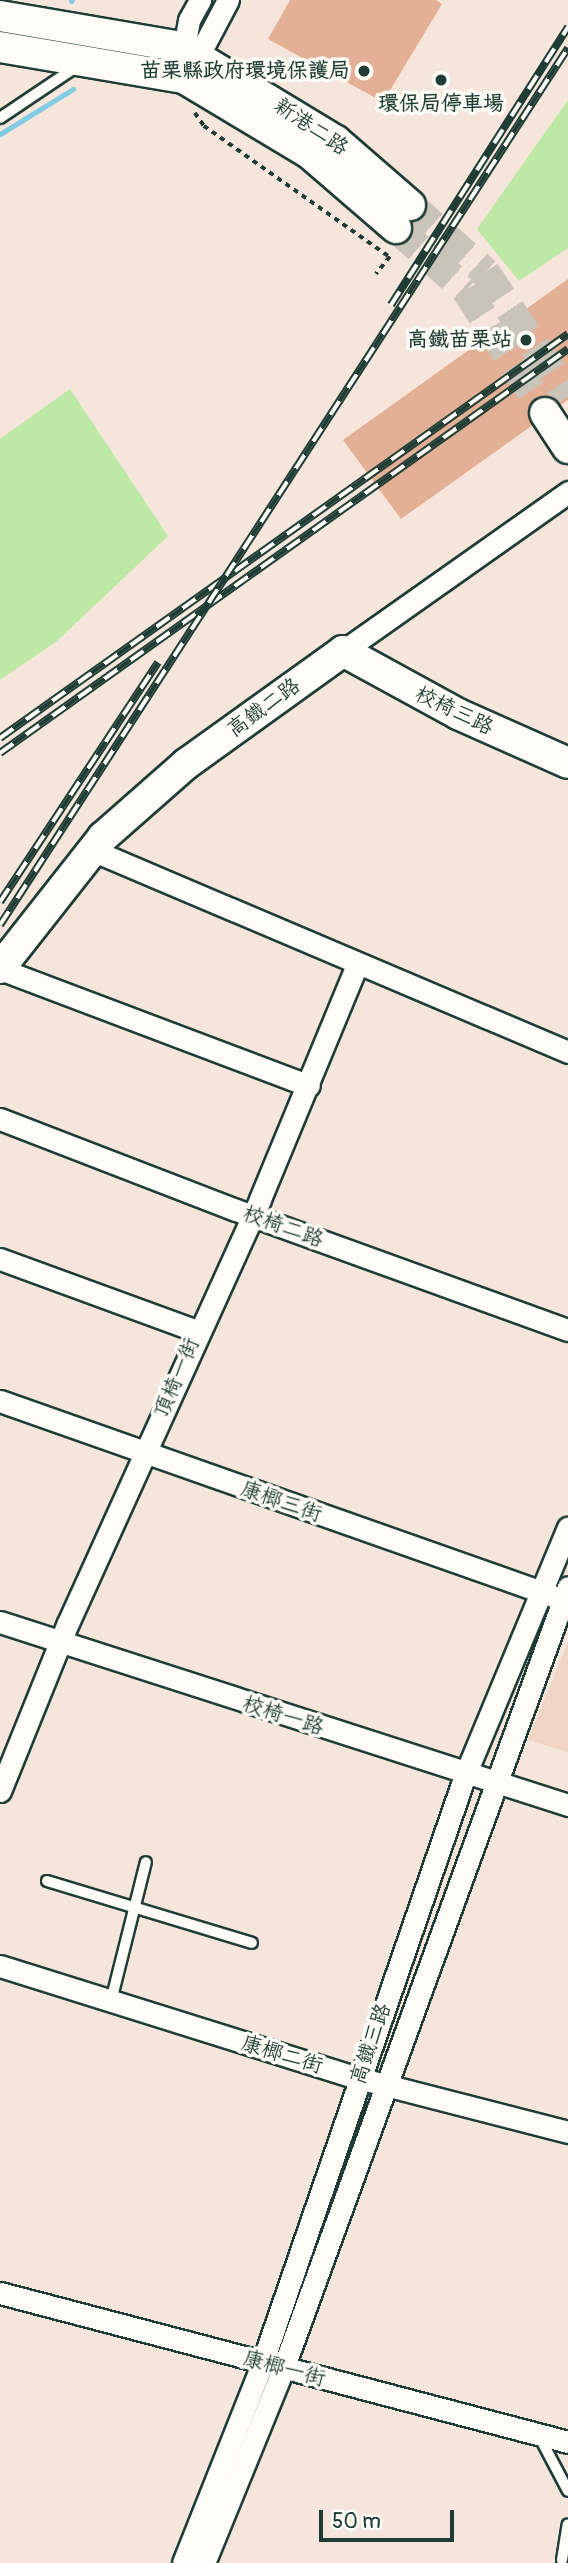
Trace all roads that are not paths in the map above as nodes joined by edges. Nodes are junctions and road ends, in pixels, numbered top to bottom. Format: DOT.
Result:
graph roads {
  1 [pos="200,0"];
  2 [pos="228,0"];
  3 [pos="0,16"];
  4 [pos="0,47"];
  5 [pos="188,60"];
  6 [pos="80,64"];
  7 [pos="0,118"];
  8 [pos="403,217"];
  9 [pos="545,413"];
  10 [pos="568,448"];
  11 [pos="568,492"];
  12 [pos="343,651"];
  13 [pos="568,763"];
  14 [pos="92,850"];
  15 [pos="356,965"];
  16 [pos="0,968"];
  17 [pos="568,1052"];
  18 [pos="309,1086"];
  19 [pos="0,1119"];
  20 [pos="251,1216"];
  21 [pos="0,1259"];
  22 [pos="568,1329"];
  23 [pos="197,1331"];
  24 [pos="0,1401"];
  25 [pos="145,1454"];
  26 [pos="568,1528"];
  27 [pos="542,1592"];
  28 [pos="566,1594"];
  29 [pos="0,1622"];
  30 [pos="60,1643"];
  31 [pos="465,1775"];
  32 [pos="497,1786"];
  33 [pos="0,1791"];
  34 [pos="568,1805"];
  35 [pos="145,1862"];
  36 [pos="47,1881"];
  37 [pos="136,1907"];
  38 [pos="252,1943"];
  39 [pos="0,1966"];
  40 [pos="111,2001"];
  41 [pos="358,2078"];
  42 [pos="387,2085"];
  43 [pos="568,2132"];
  44 [pos="0,2293"];
  45 [pos="273,2366"];
  46 [pos="538,2434"];
  47 [pos="568,2442"];
  48 [pos="568,2491"];
  49 [pos="568,2525"];
  50 [pos="562,2560"];
  51 [pos="183,2563"];
  52 [pos="204,2563"];
  1 -- 5 [label="street"];
  2 -- 5 [label="street"];
  3 -- 5 [label="street, 新港二路"];
  4 -- 6 [label="street, 新港二路"];
  5 -- 6 [label="street, 新港二路"];
  5 -- 8 [label="street, 新港二路"];
  6 -- 7 [label="lane"];
  9 -- 10 [label="street"];
  11 -- 12 [label="street, 高鐵二路"];
  12 -- 13 [label="street, 校椅三路"];
  12 -- 14 [label="street, 高鐵二路"];
  14 -- 15 [label="street"];
  14 -- 16 [label="street, 高鐵二路"];
  15 -- 17 [label="street"];
  15 -- 18 [label="street, 頂椅一街"];
  16 -- 18 [label="street"];
  18 -- 20 [label="street, 頂椅一街"];
  19 -- 20 [label="street, 校椅二路"];
  20 -- 22 [label="street, 校椅二路"];
  20 -- 23 [label="street, 頂椅一街"];
  21 -- 23 [label="street"];
  23 -- 25 [label="street, 頂椅一街"];
  24 -- 25 [label="street, 康榔三街"];
  25 -- 27 [label="street, 康榔三街"];
  25 -- 30 [label="street, 頂椅一街"];
  26 -- 27 [label="street, 高鐵三路"];
  27 -- 28 [label="street, 康榔三街"];
  27 -- 31 [label="street, 高鐵三路"];
  28 -- 32 [label="street, 高鐵三路"];
  29 -- 30 [label="street, 校椅一路"];
  30 -- 31 [label="street, 校椅一路"];
  30 -- 33 [label="street, 頂椅一街"];
  31 -- 32 [label="street, 校椅一路"];
  31 -- 41 [label="street, 高鐵三路"];
  32 -- 34 [label="street, 校椅一路"];
  32 -- 42 [label="street, 高鐵三路"];
  35 -- 37 [label="lane"];
  36 -- 37 [label="lane"];
  37 -- 38 [label="lane"];
  37 -- 40 [label="lane"];
  39 -- 40 [label="street, 康榔二街"];
  40 -- 41 [label="street, 康榔二街"];
  41 -- 42 [label="street, 康榔二街"];
  41 -- 45 [label="street, 高鐵三路"];
  42 -- 43 [label="street, 康榔二街"];
  42 -- 45 [label="street, 高鐵三路"];
  44 -- 45 [label="street, 康榔一街"];
  45 -- 46 [label="street, 康榔一街"];
  45 -- 51 [label="street, 高鐵三路"];
  45 -- 52 [label="street, 高鐵三路"];
  46 -- 47 [label="street, 康榔一街"];
  46 -- 48 [label="lane"];
  49 -- 50 [label="lane"];
}
